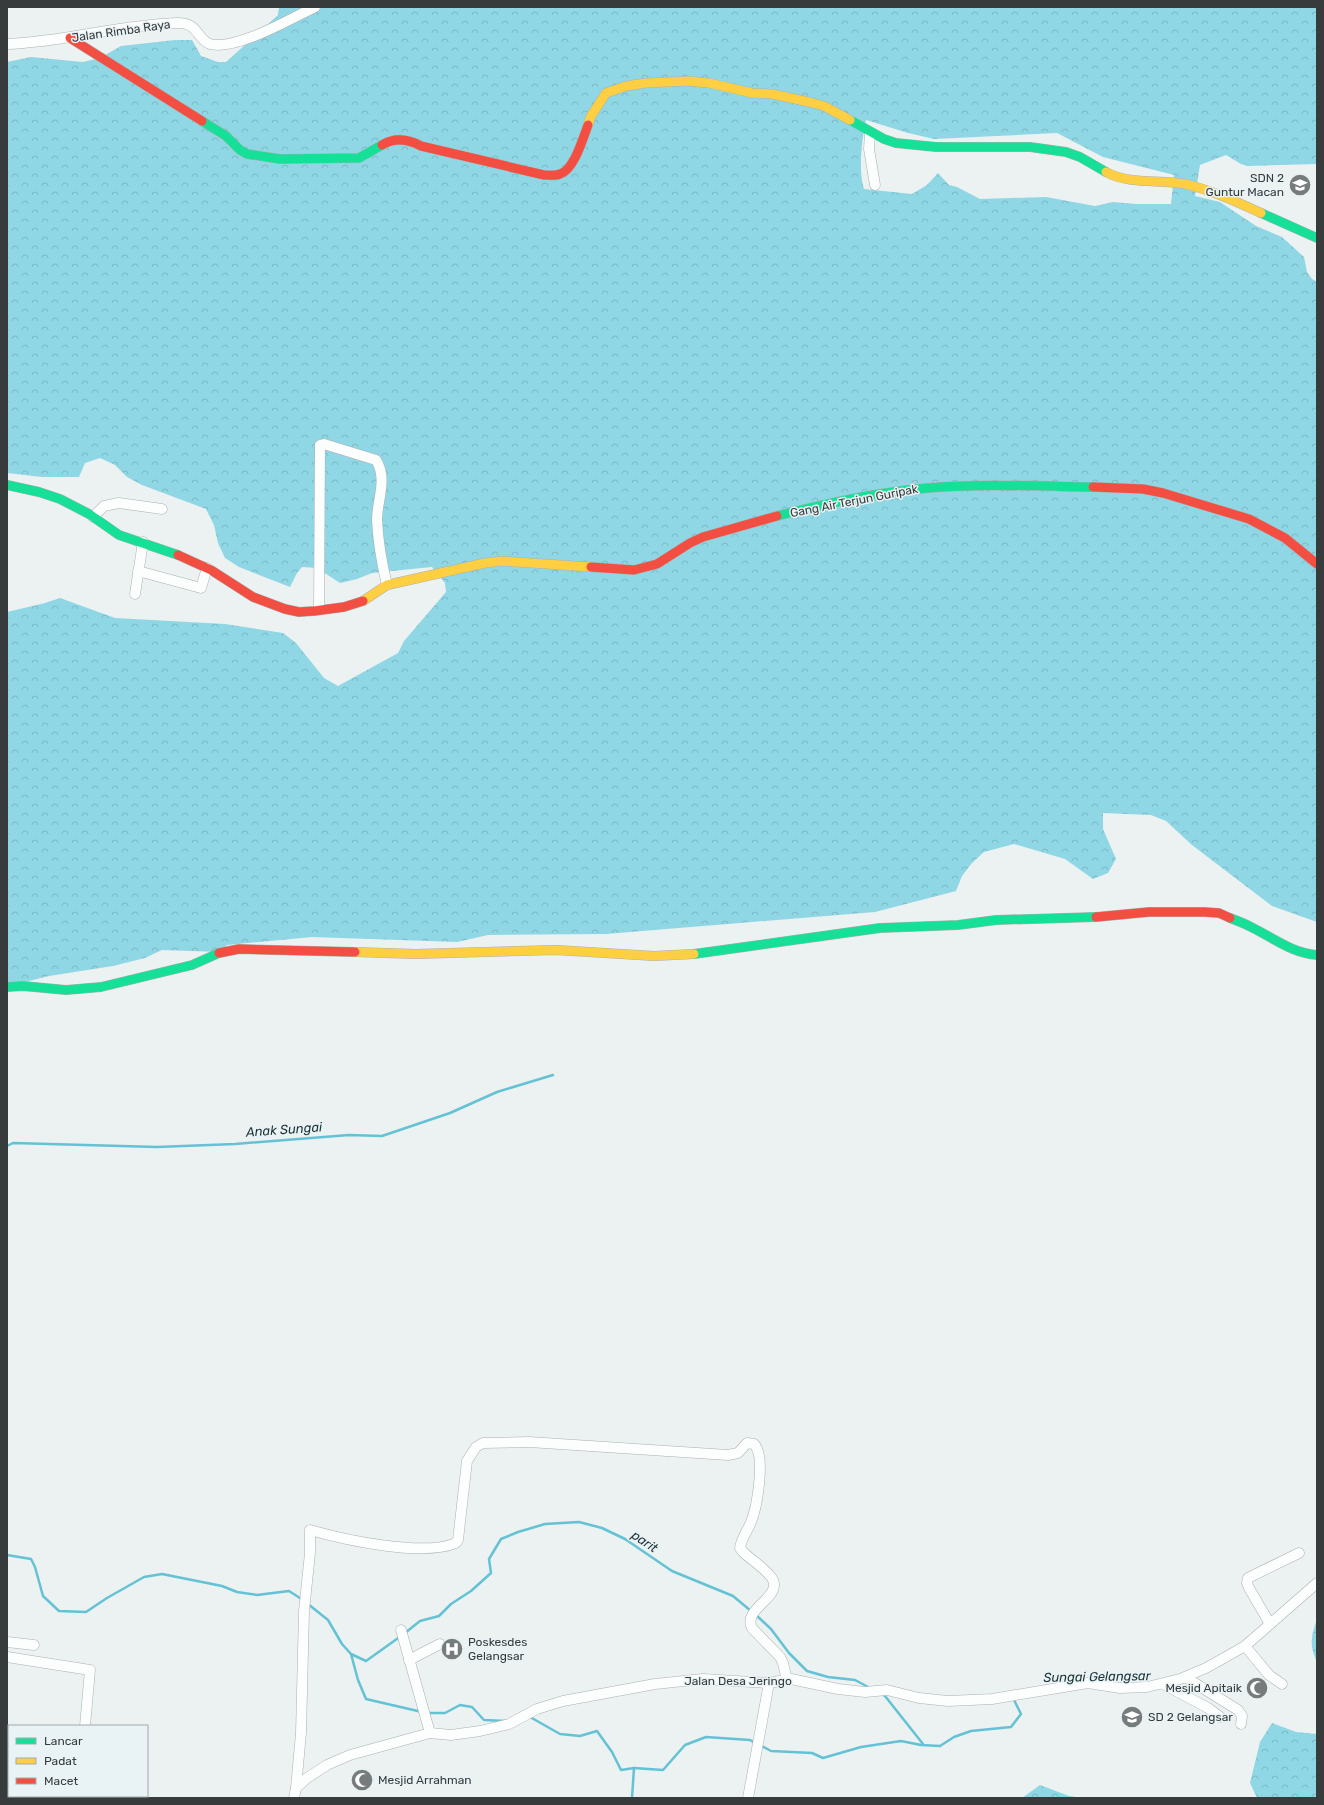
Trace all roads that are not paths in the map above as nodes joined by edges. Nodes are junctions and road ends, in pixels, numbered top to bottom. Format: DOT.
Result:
graph roads {
  1 [pos="316,7"];
  2 [pos="70,38"];
  3 [pos="7,44"];
  4 [pos="870,133"];
  5 [pos="874,185"];
  6 [pos="1317,238"];
  7 [pos="7,486"];
  8 [pos="162,509"];
  9 [pos="93,517"];
  10 [pos="142,542"];
  11 [pos="1317,564"];
  12 [pos="207,568"];
  13 [pos="138,571"];
  14 [pos="387,585"];
  15 [pos="135,594"];
  16 [pos="319,609"];
  17 [pos="1317,955"];
  18 [pos="7,987"];
  19 [pos="1299,1553"];
  20 [pos="1317,1583"];
  21 [pos="1270,1624"];
  22 [pos="401,1630"];
  23 [pos="7,1642"];
  24 [pos="440,1644"];
  25 [pos="34,1645"];
  26 [pos="1245,1646"];
  27 [pos="7,1657"];
  28 [pos="409,1660"];
  29 [pos="787,1680"];
  30 [pos="1175,1680"];
  31 [pos="769,1683"];
  32 [pos="1282,1684"];
  33 [pos="1220,1717"];
  34 [pos="1241,1724"];
  35 [pos="85,1725"];
  36 [pos="430,1733"];
  37 [pos="295,1793"];
  38 [pos="748,1798"];
  1 -- 2 [label="street, Jalan Rimba Raya"];
  2 -- 3 [label="street, Jalan Rimba Raya"];
  2 -- 4 [label="street"];
  4 -- 5 [label="street"];
  4 -- 6 [label="street"];
  7 -- 9 [label="street"];
  8 -- 9 [label="street"];
  9 -- 10 [label="street"];
  10 -- 12 [label="street"];
  10 -- 13 [label="street"];
  11 -- 14 [label="street, Gang Air Terjun Guripak"];
  12 -- 13 [label="street"];
  12 -- 16 [label="street"];
  13 -- 15 [label="street"];
  14 -- 16 [label="street"];
  14 -- 16 [label="street"];
  17 -- 18 [label="street"];
  19 -- 21 [label="street"];
  20 -- 21 [label="street, Jalan Desa Jeringo"];
  21 -- 26 [label="street, Jalan Desa Jeringo"];
  22 -- 28 [label="street"];
  23 -- 25 [label="street"];
  24 -- 28 [label="street"];
  26 -- 30 [label="street, Jalan Desa Jeringo"];
  26 -- 32 [label="street"];
  27 -- 35 [label="street"];
  28 -- 36 [label="street"];
  29 -- 30 [label="street, Jalan Desa Jeringo"];
  29 -- 31 [label="street, Jalan Desa Jeringo"];
  29 -- 37 [label="street"];
  30 -- 33 [label="street"];
  30 -- 34 [label="street"];
  31 -- 36 [label="street, Jalan Desa Jeringo"];
  31 -- 38 [label="street"];
  36 -- 37 [label="street, Jalan Desa Jeringo"];
}
